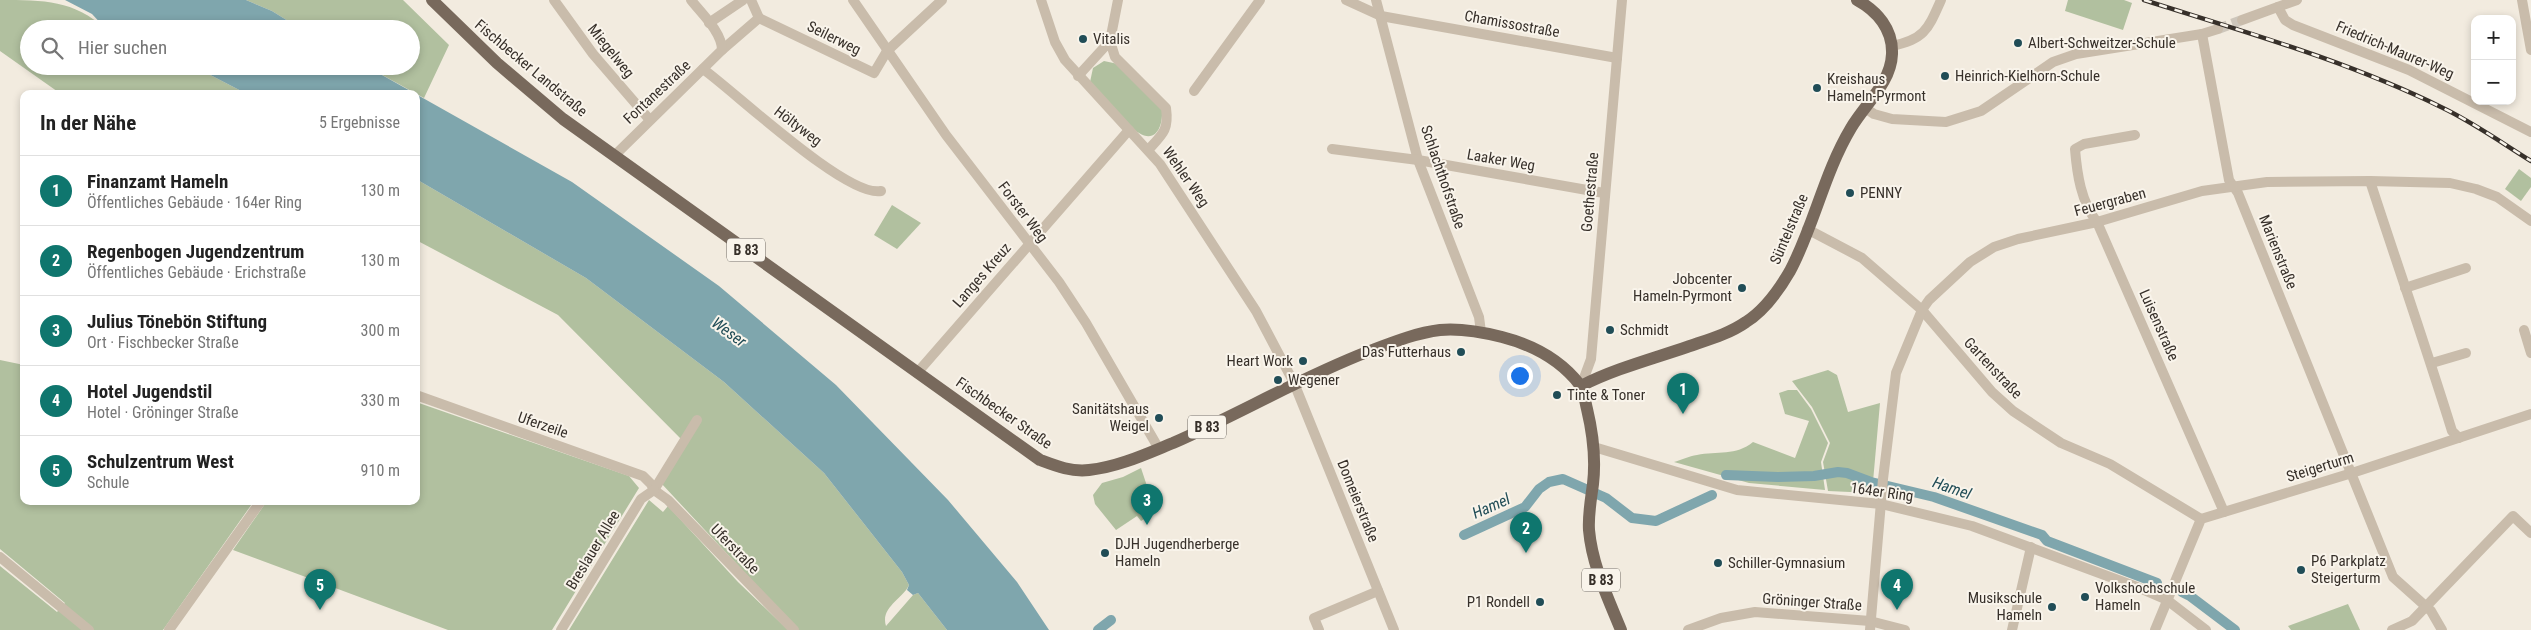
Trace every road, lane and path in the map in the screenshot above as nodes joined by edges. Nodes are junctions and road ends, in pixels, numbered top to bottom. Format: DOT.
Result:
graph roads {
  1 [pos="432,0"];
  2 [pos="554,0"];
  3 [pos="691,0"];
  4 [pos="743,0"];
  5 [pos="751,0"];
  6 [pos="853,0"];
  7 [pos="942,0"];
  8 [pos="1041,0"];
  9 [pos="1118,0"];
  10 [pos="1260,0"];
  11 [pos="1346,0"];
  12 [pos="1376,0"];
  13 [pos="1622,0"];
  14 [pos="1857,0"];
  15 [pos="1941,0"];
  16 [pos="2298,0"];
  17 [pos="2522,0"];
  18 [pos="2278,7"];
  19 [pos="1381,16"];
  20 [pos="759,18"];
  21 [pos="2242,20"];
  22 [pos="709,23"];
  23 [pos="2218,29"];
  24 [pos="2202,34"];
  25 [pos="1110,40"];
  26 [pos="1892,46"];
  27 [pos="722,50"];
  28 [pos="2531,50"];
  29 [pos="887,51"];
  30 [pos="1617,58"];
  31 [pos="703,69"];
  32 [pos="1078,76"];
  33 [pos="1194,91"];
  34 [pos="1865,108"];
  35 [pos="649,119"];
  36 [pos="1129,130"];
  37 [pos="2531,132"];
  38 [pos="2135,135"];
  39 [pos="1332,148"];
  40 [pos="1148,150"];
  41 [pos="614,156"];
  42 [pos="1418,160"];
  43 [pos="2370,181"];
  44 [pos="2233,186"];
  45 [pos="881,191"];
  46 [pos="1604,193"];
  47 [pos="2531,221"];
  48 [pos="2097,222"];
  49 [pos="1807,229"];
  50 [pos="1029,245"];
  51 [pos="2466,268"];
  52 [pos="2405,288"];
  53 [pos="1922,310"];
  54 [pos="2524,330"];
  55 [pos="1481,332"];
  56 [pos="2466,353"];
  57 [pos="2531,353"];
  58 [pos="2432,363"];
  59 [pos="917,373"];
  60 [pos="1294,383"];
  61 [pos="1581,386"];
  62 [pos="420,396"];
  63 [pos="2531,414"];
  64 [pos="697,420"];
  65 [pos="2459,438"];
  66 [pos="1594,447"];
  67 [pos="1159,449"];
  68 [pos="2352,473"];
  69 [pos="654,490"];
  70 [pos="1881,499"];
  71 [pos="258,505"];
  72 [pos="2224,512"];
  73 [pos="2201,519"];
  74 [pos="2531,533"];
  75 [pos="2031,547"];
  76 [pos="0,557"];
  77 [pos="1378,591"];
  78 [pos="2166,600"];
  79 [pos="2426,607"];
  80 [pos="1870,626"];
  81 [pos="89,630"];
  82 [pos="169,630"];
  83 [pos="561,630"];
  84 [pos="794,630"];
  85 [pos="1319,630"];
  86 [pos="1394,630"];
  87 [pos="1621,630"];
  88 [pos="1688,630"];
  89 [pos="1905,630"];
  90 [pos="2012,630"];
  91 [pos="2154,630"];
  92 [pos="2206,630"];
  93 [pos="2392,630"];
  94 [pos="2442,630"];
  1 -- 41 [label="main road, Fischbecker Landstraße / B 83"];
  2 -- 35 [label="street, Miegelweg"];
  3 -- 22 [label="street"];
  4 -- 22 [label="street"];
  5 -- 20 [label="street"];
  6 -- 29 [label="street, Forster Weg"];
  7 -- 29 [label="street"];
  8 -- 32 [label="street, Wehler Weg"];
  9 -- 25 [label="street"];
  10 -- 33 [label="street"];
  11 -- 19 [label="street, Chamissostraße"];
  12 -- 19 [label="street, Schlachthofstraße"];
  13 -- 30 [label="street, Goethestraße"];
  14 -- 26 [label="main road"];
  15 -- 26 [label="street"];
  16 -- 18 [label="street"];
  17 -- 28 [label="street"];
  18 -- 21 [label="street"];
  18 -- 37 [label="street, Friedrich-Maurer-Weg"];
  19 -- 30 [label="street, Chamissostraße"];
  19 -- 42 [label="street, Schlachthofstraße"];
  20 -- 27 [label="street, Fontanestraße"];
  20 -- 29 [label="street, Seilerweg"];
  22 -- 27 [label="street"];
  23 -- 24 [label="street"];
  24 -- 34 [label="street"];
  24 -- 44 [label="street, Marienstraße"];
  25 -- 32 [label="street"];
  25 -- 40 [label="street"];
  26 -- 34 [label="main road, Süntelstraße"];
  27 -- 31 [label="street, Fontanestraße"];
  29 -- 50 [label="street, Forster Weg"];
  30 -- 46 [label="street, Goethestraße"];
  31 -- 35 [label="street, Fontanestraße"];
  31 -- 45 [label="street, Höltyweg"];
  32 -- 36 [label="street, Wehler Weg"];
  34 -- 49 [label="main road, Süntelstraße"];
  35 -- 41 [label="street, Fontanestraße"];
  36 -- 40 [label="street, Wehler Weg"];
  36 -- 50 [label="street, Langes Kreuz"];
  38 -- 48 [label="street, Luisenstraße"];
  39 -- 42 [label="street, Laaker Weg"];
  40 -- 60 [label="street, Wehler Weg"];
  41 -- 59 [label="main road, Fischbecker Straße / B 83"];
  42 -- 46 [label="street, Laaker Weg"];
  42 -- 55 [label="street, Schlachthofstraße"];
  43 -- 44 [label="street, Feuergraben"];
  43 -- 47 [label="street, Feuergraben"];
  43 -- 52 [label="street"];
  44 -- 48 [label="street, Feuergraben"];
  44 -- 68 [label="street, Marienstraße"];
  46 -- 61 [label="street, Goethestraße"];
  48 -- 53 [label="street, Feuergraben"];
  48 -- 72 [label="street, Luisenstraße"];
  49 -- 53 [label="street, Gartenstraße"];
  49 -- 61 [label="main road, Süntelstraße"];
  50 -- 59 [label="street, Langes Kreuz"];
  50 -- 67 [label="street, Forster Weg"];
  51 -- 52 [label="street"];
  52 -- 58 [label="street"];
  53 -- 70 [label="street, Feuergraben"];
  53 -- 73 [label="street, Gartenstraße"];
  54 -- 57 [label="street"];
  55 -- 60 [label="main road, Fischbecker Straße / B 83"];
  55 -- 61 [label="main road, B 83"];
  56 -- 58 [label="street"];
  58 -- 65 [label="street"];
  59 -- 67 [label="main road, Fischbecker Straße / B 83"];
  60 -- 67 [label="main road, Fischbecker Straße / B 83"];
  60 -- 77 [label="street, Domeierstraße"];
  61 -- 66 [label="main road, B 83"];
  62 -- 69 [label="street, Uferzeile"];
  63 -- 65 [label="street, Steigerturm"];
  64 -- 69 [label="street, Breslauer Allee"];
  65 -- 68 [label="street, Steigerturm"];
  66 -- 70 [label="street, 164er Ring"];
  66 -- 87 [label="main road, B 83"];
  68 -- 72 [label="street, Steigerturm"];
  68 -- 79 [label="street, Marienstraße"];
  69 -- 83 [label="street, Breslauer Allee"];
  69 -- 84 [label="street, Uferstraße"];
  70 -- 75 [label="street, 164er Ring"];
  70 -- 80 [label="street, Feuergraben"];
  71 -- 82 [label="street"];
  72 -- 73 [label="street, Steigerturm"];
  73 -- 78 [label="street"];
  74 -- 79 [label="street"];
  75 -- 78 [label="street, 164er Ring"];
  75 -- 90 [label="street"];
  76 -- 81 [label="street"];
  77 -- 85 [label="street"];
  77 -- 86 [label="street, Domeierstraße"];
  78 -- 91 [label="street"];
  78 -- 92 [label="street, 164er Ring"];
  79 -- 93 [label="street"];
  79 -- 94 [label="street, Marienstraße"];
  80 -- 88 [label="street, Gröninger Straße"];
  80 -- 89 [label="street, Gröninger Straße"];
}
